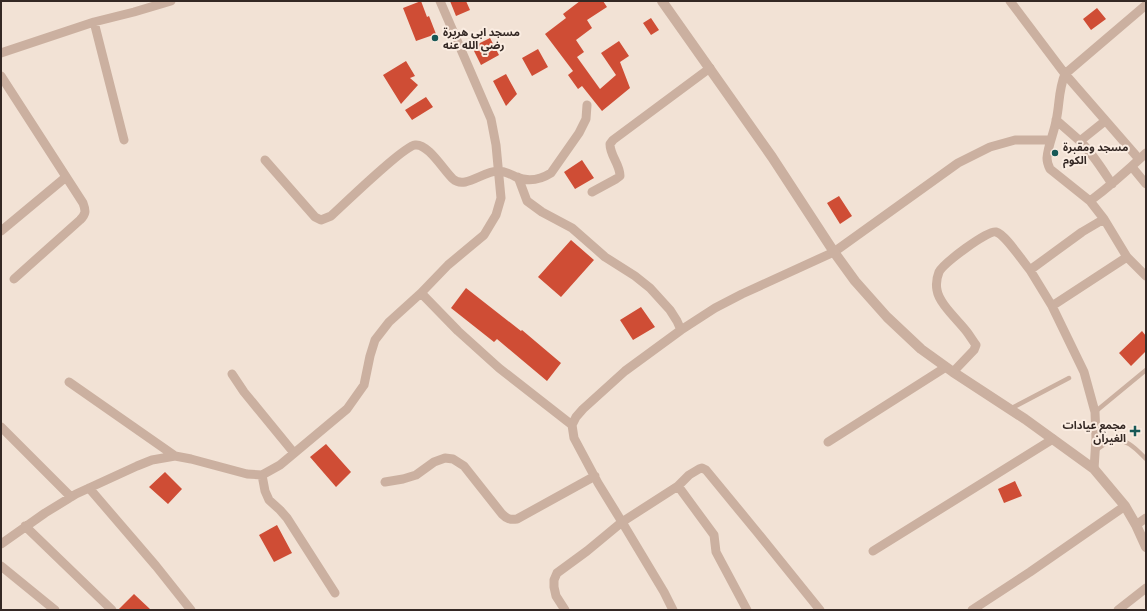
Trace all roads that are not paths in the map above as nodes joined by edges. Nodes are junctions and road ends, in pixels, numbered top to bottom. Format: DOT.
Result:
graph roads {
  1 [pos="170,1"];
  2 [pos="440,1"];
  3 [pos="662,1"];
  4 [pos="1010,1"];
  5 [pos="1146,5"];
  6 [pos="94,22"];
  7 [pos="1,53"];
  8 [pos="710,68"];
  9 [pos="1065,74"];
  10 [pos="1,76"];
  11 [pos="587,105"];
  12 [pos="1056,120"];
  13 [pos="1105,121"];
  14 [pos="124,140"];
  15 [pos="1051,140"];
  16 [pos="1080,141"];
  17 [pos="1143,156"];
  18 [pos="265,160"];
  19 [pos="1132,167"];
  20 [pos="499,171"];
  21 [pos="66,177"];
  22 [pos="518,177"];
  23 [pos="1112,184"];
  24 [pos="1146,184"];
  25 [pos="592,192"];
  26 [pos="1090,201"];
  27 [pos="1104,219"];
  28 [pos="1,231"];
  29 [pos="834,252"];
  30 [pos="1127,257"];
  31 [pos="1030,270"];
  32 [pos="1146,276"];
  33 [pos="14,279"];
  34 [pos="421,293"];
  35 [pos="1052,306"];
  36 [pos="681,330"];
  37 [pos="950,370"];
  38 [pos="1146,370"];
  39 [pos="232,374"];
  40 [pos="1069,378"];
  41 [pos="69,382"];
  42 [pos="1010,409"];
  43 [pos="1095,412"];
  44 [pos="572,425"];
  45 [pos="1,427"];
  46 [pos="1053,439"];
  47 [pos="828,442"];
  48 [pos="1094,451"];
  49 [pos="294,453"];
  50 [pos="175,456"];
  51 [pos="1146,459"];
  52 [pos="1094,469"];
  53 [pos="262,475"];
  54 [pos="595,476"];
  55 [pos="385,482"];
  56 [pos="678,486"];
  57 [pos="89,488"];
  58 [pos="71,497"];
  59 [pos="1125,506"];
  60 [pos="1146,518"];
  61 [pos="622,522"];
  62 [pos="1136,525"];
  63 [pos="25,526"];
  64 [pos="1,544"];
  65 [pos="1146,547"];
  66 [pos="872,551"];
  67 [pos="1,566"];
  68 [pos="1146,588"];
  69 [pos="335,593"];
  70 [pos="56,610"];
  71 [pos="112,610"];
  72 [pos="191,610"];
  73 [pos="565,610"];
  74 [pos="673,610"];
  75 [pos="747,610"];
  76 [pos="820,610"];
  77 [pos="972,610"];
  78 [pos="1118,610"];
  1 -- 6 [label="street"];
  2 -- 20 [label="street"];
  3 -- 8 [label="street"];
  4 -- 9 [label="street"];
  5 -- 9 [label="street"];
  6 -- 7 [label="street"];
  6 -- 14 [label="street"];
  8 -- 25 [label="street"];
  8 -- 29 [label="street"];
  9 -- 12 [label="street"];
  9 -- 13 [label="street"];
  10 -- 21 [label="street"];
  11 -- 22 [label="street"];
  12 -- 15 [label="street"];
  12 -- 16 [label="street"];
  13 -- 16 [label="street"];
  13 -- 17 [label="street"];
  15 -- 26 [label="street"];
  15 -- 29 [label="street"];
  16 -- 23 [label="street"];
  17 -- 19 [label="street"];
  18 -- 20 [label="street"];
  19 -- 23 [label="street"];
  19 -- 24 [label="street"];
  20 -- 22 [label="street"];
  20 -- 34 [label="street"];
  21 -- 28 [label="street"];
  21 -- 33 [label="street"];
  22 -- 36 [label="street"];
  23 -- 26 [label="street"];
  26 -- 27 [label="street"];
  27 -- 30 [label="street"];
  27 -- 31 [label="street"];
  29 -- 36 [label="street"];
  29 -- 37 [label="street"];
  30 -- 32 [label="street"];
  30 -- 35 [label="street"];
  31 -- 35 [label="street"];
  31 -- 37 [label="street"];
  34 -- 44 [label="street"];
  34 -- 49 [label="street"];
  35 -- 43 [label="street"];
  36 -- 44 [label="street"];
  37 -- 42 [label="street"];
  37 -- 47 [label="street"];
  38 -- 43 [label="lane"];
  39 -- 49 [label="street"];
  40 -- 42 [label="lane"];
  41 -- 50 [label="street"];
  42 -- 46 [label="street"];
  43 -- 48 [label="street"];
  44 -- 54 [label="street"];
  45 -- 58 [label="street"];
  46 -- 52 [label="street"];
  46 -- 66 [label="street"];
  48 -- 51 [label="lane"];
  48 -- 52 [label="street"];
  49 -- 53 [label="street"];
  50 -- 53 [label="street"];
  50 -- 57 [label="street"];
  52 -- 59 [label="street"];
  53 -- 69 [label="street"];
  54 -- 55 [label="street"];
  54 -- 61 [label="street"];
  56 -- 61 [label="street"];
  56 -- 75 [label="street"];
  56 -- 76 [label="street"];
  57 -- 58 [label="street"];
  57 -- 72 [label="street"];
  58 -- 63 [label="street"];
  59 -- 62 [label="street"];
  59 -- 77 [label="street"];
  60 -- 62 [label="street"];
  61 -- 73 [label="street"];
  61 -- 74 [label="street"];
  62 -- 65 [label="street"];
  63 -- 64 [label="street"];
  63 -- 71 [label="street"];
  67 -- 70 [label="street"];
  68 -- 78 [label="street"];
}
